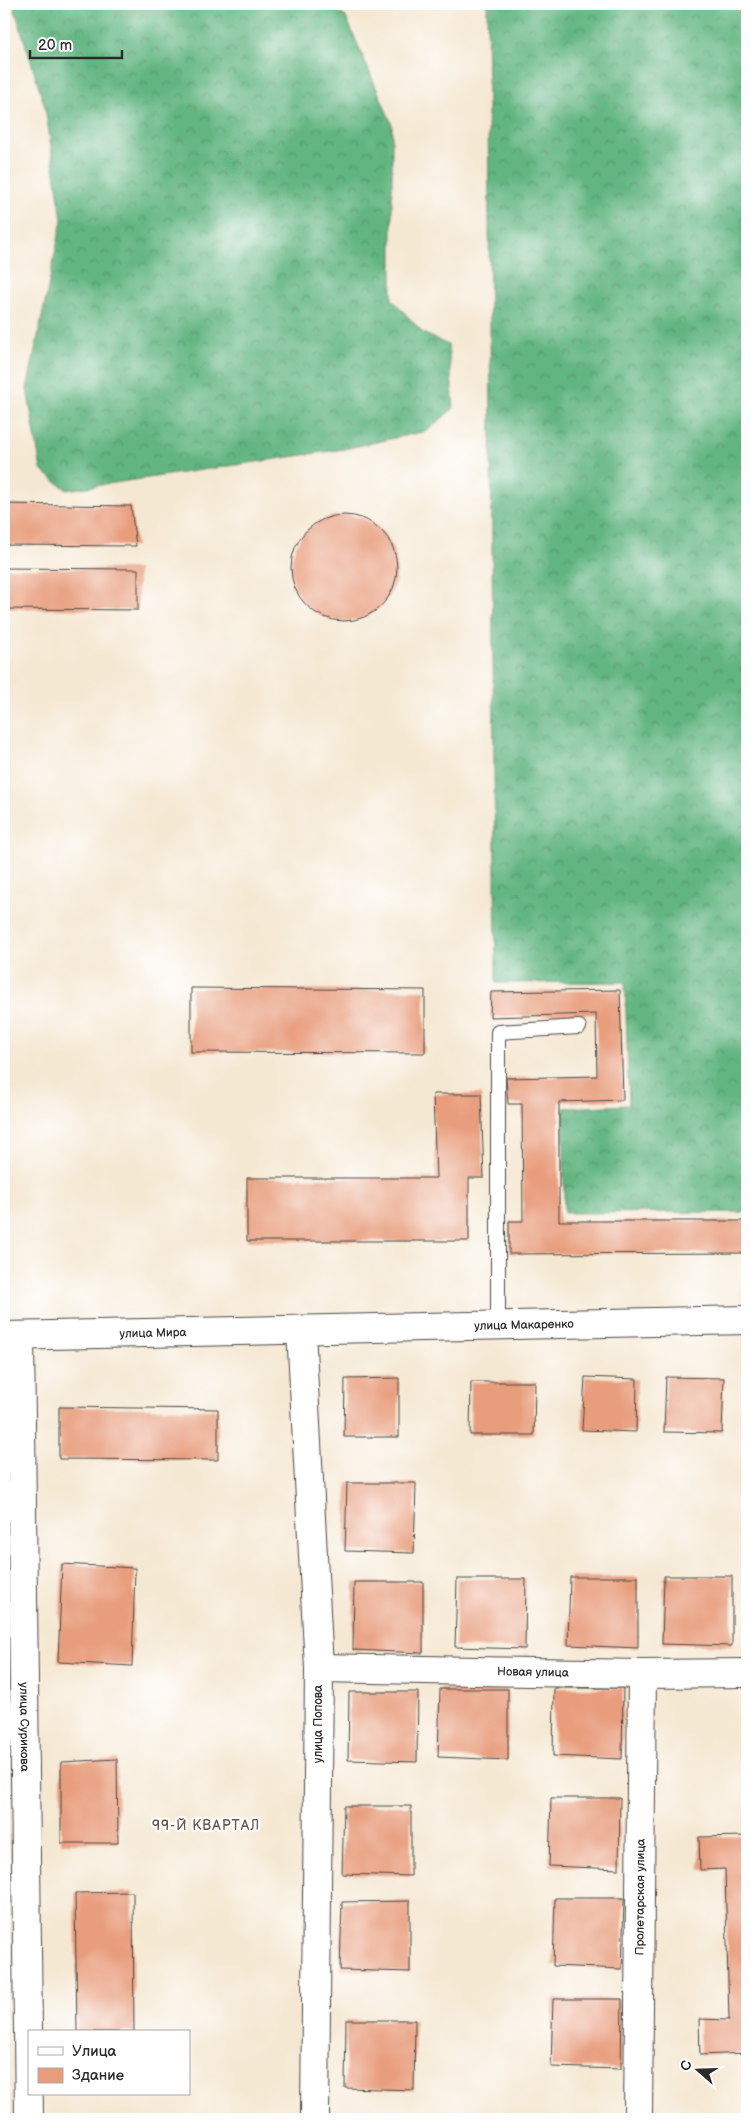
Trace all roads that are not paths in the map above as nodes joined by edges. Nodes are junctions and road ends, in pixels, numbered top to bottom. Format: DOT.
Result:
graph roads {
  1 [pos="580,1027"];
  2 [pos="747,1320"];
  3 [pos="498,1326"];
  4 [pos="300,1330"];
  5 [pos="12,1336"];
  6 [pos="319,1668"];
  7 [pos="642,1674"];
  8 [pos="747,1674"];
  9 [pos="28,2119"];
  10 [pos="315,2119"];
  11 [pos="638,2119"];
  1 -- 3 [label="lane"];
  2 -- 3 [label="street, улица Макаренко"];
  3 -- 4 [label="street, улица Макаренко"];
  4 -- 5 [label="street, улица Мира"];
  4 -- 6 [label="street, улица Попова"];
  5 -- 9 [label="street, улица Сурикова"];
  6 -- 7 [label="street, Новая улица"];
  6 -- 10 [label="street, улица Попова"];
  7 -- 8 [label="street, Новая улица"];
  7 -- 11 [label="street, Пролетарская улица"];
}
